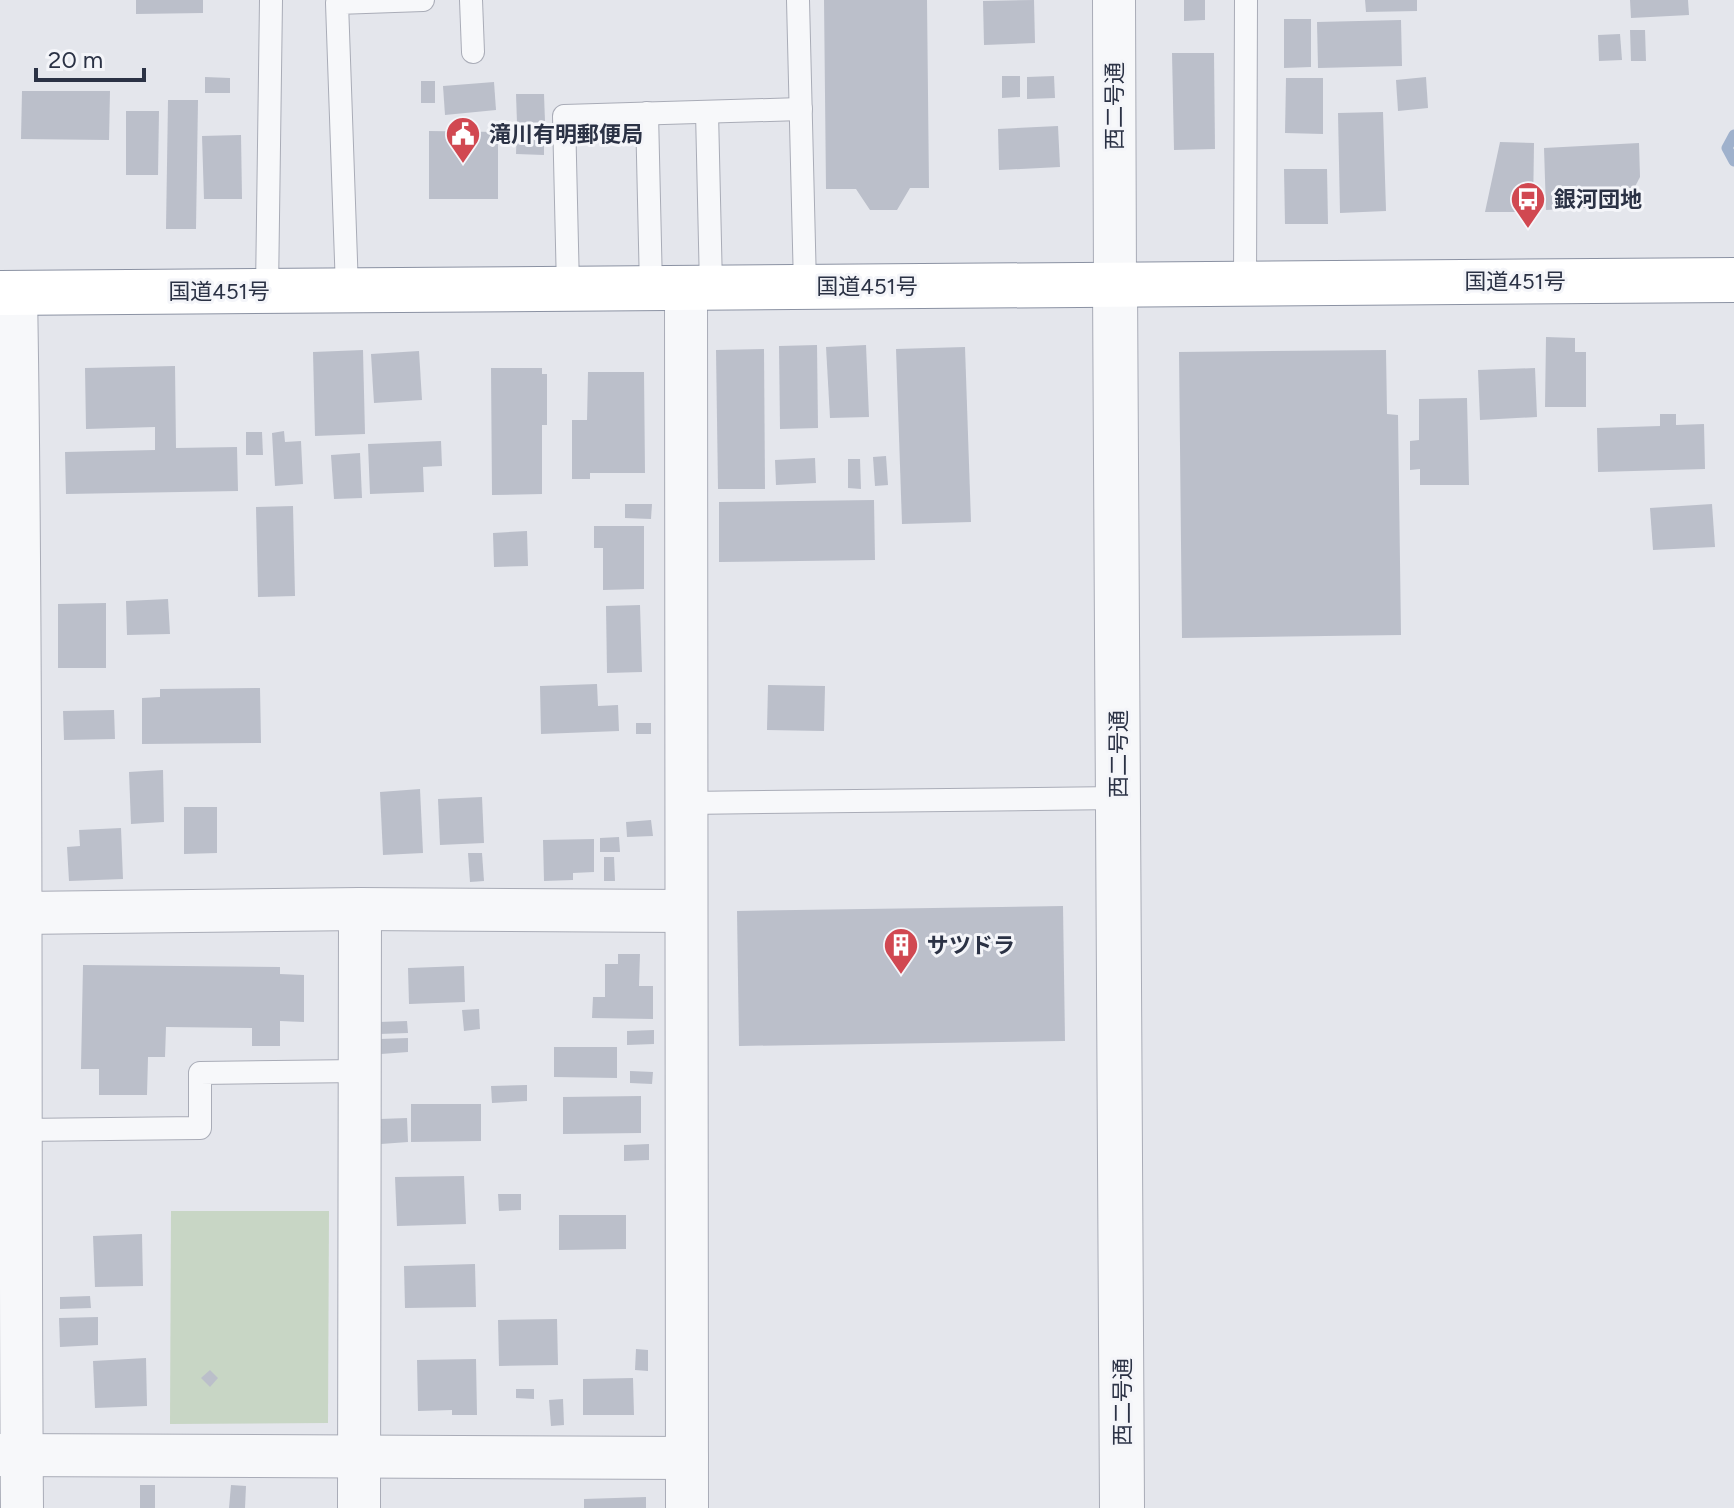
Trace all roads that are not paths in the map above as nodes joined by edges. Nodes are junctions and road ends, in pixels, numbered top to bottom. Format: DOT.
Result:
graph roads {
  1 [pos="271,0"];
  2 [pos="423,0"];
  3 [pos="471,0"];
  4 [pos="798,0"];
  5 [pos="1114,0"];
  6 [pos="1246,0"];
  7 [pos="473,52"];
  8 [pos="801,109"];
  9 [pos="707,112"];
  10 [pos="647,113"];
  11 [pos="1734,280"];
  12 [pos="1245,283"];
  13 [pos="1115,284"];
  14 [pos="805,286"];
  15 [pos="683,287"];
  16 [pos="568,288"];
  17 [pos="347,289"];
  18 [pos="267,290"];
  19 [pos="8,292"];
  20 [pos="11,667"];
  21 [pos="1118,798"];
  22 [pos="686,803"];
  23 [pos="360,909"];
  24 [pos="686,911"];
  25 [pos="19,913"];
  26 [pos="359,1071"];
  27 [pos="20,1130"];
  28 [pos="11,1455"];
  29 [pos="359,1456"];
  30 [pos="687,1458"];
  31 [pos="22,1508"];
  32 [pos="359,1508"];
  33 [pos="687,1508"];
  34 [pos="1122,1508"];
  1 -- 18 [label="lane"];
  2 -- 17 [label="lane"];
  3 -- 7 [label="lane"];
  4 -- 8 [label="lane"];
  5 -- 13 [label="street, 西二号通"];
  6 -- 12 [label="lane"];
  8 -- 9 [label="lane"];
  8 -- 14 [label="lane"];
  9 -- 10 [label="lane"];
  9 -- 15 [label="lane"];
  10 -- 15 [label="lane"];
  10 -- 16 [label="lane"];
  11 -- 12 [label="highway, 国道451号"];
  12 -- 13 [label="highway, 国道451号"];
  13 -- 14 [label="highway, 国道451号"];
  13 -- 21 [label="street, 西二号通"];
  14 -- 15 [label="highway, 国道451号"];
  15 -- 16 [label="highway, 国道451号"];
  15 -- 22 [label="street"];
  16 -- 17 [label="highway, 国道451号"];
  17 -- 18 [label="highway, 国道451号"];
  18 -- 19 [label="highway, 国道451号"];
  19 -- 20 [label="street"];
  20 -- 25 [label="street"];
  21 -- 22 [label="lane"];
  21 -- 34 [label="street, 西二号通"];
  22 -- 24 [label="street"];
  23 -- 24 [label="street"];
  23 -- 25 [label="street"];
  23 -- 26 [label="street"];
  24 -- 30 [label="street"];
  25 -- 27 [label="street"];
  26 -- 27 [label="lane"];
  26 -- 29 [label="street"];
  27 -- 28 [label="street"];
  28 -- 29 [label="street"];
  28 -- 31 [label="street"];
  29 -- 30 [label="street"];
  29 -- 32 [label="street"];
  30 -- 33 [label="street"];
}
